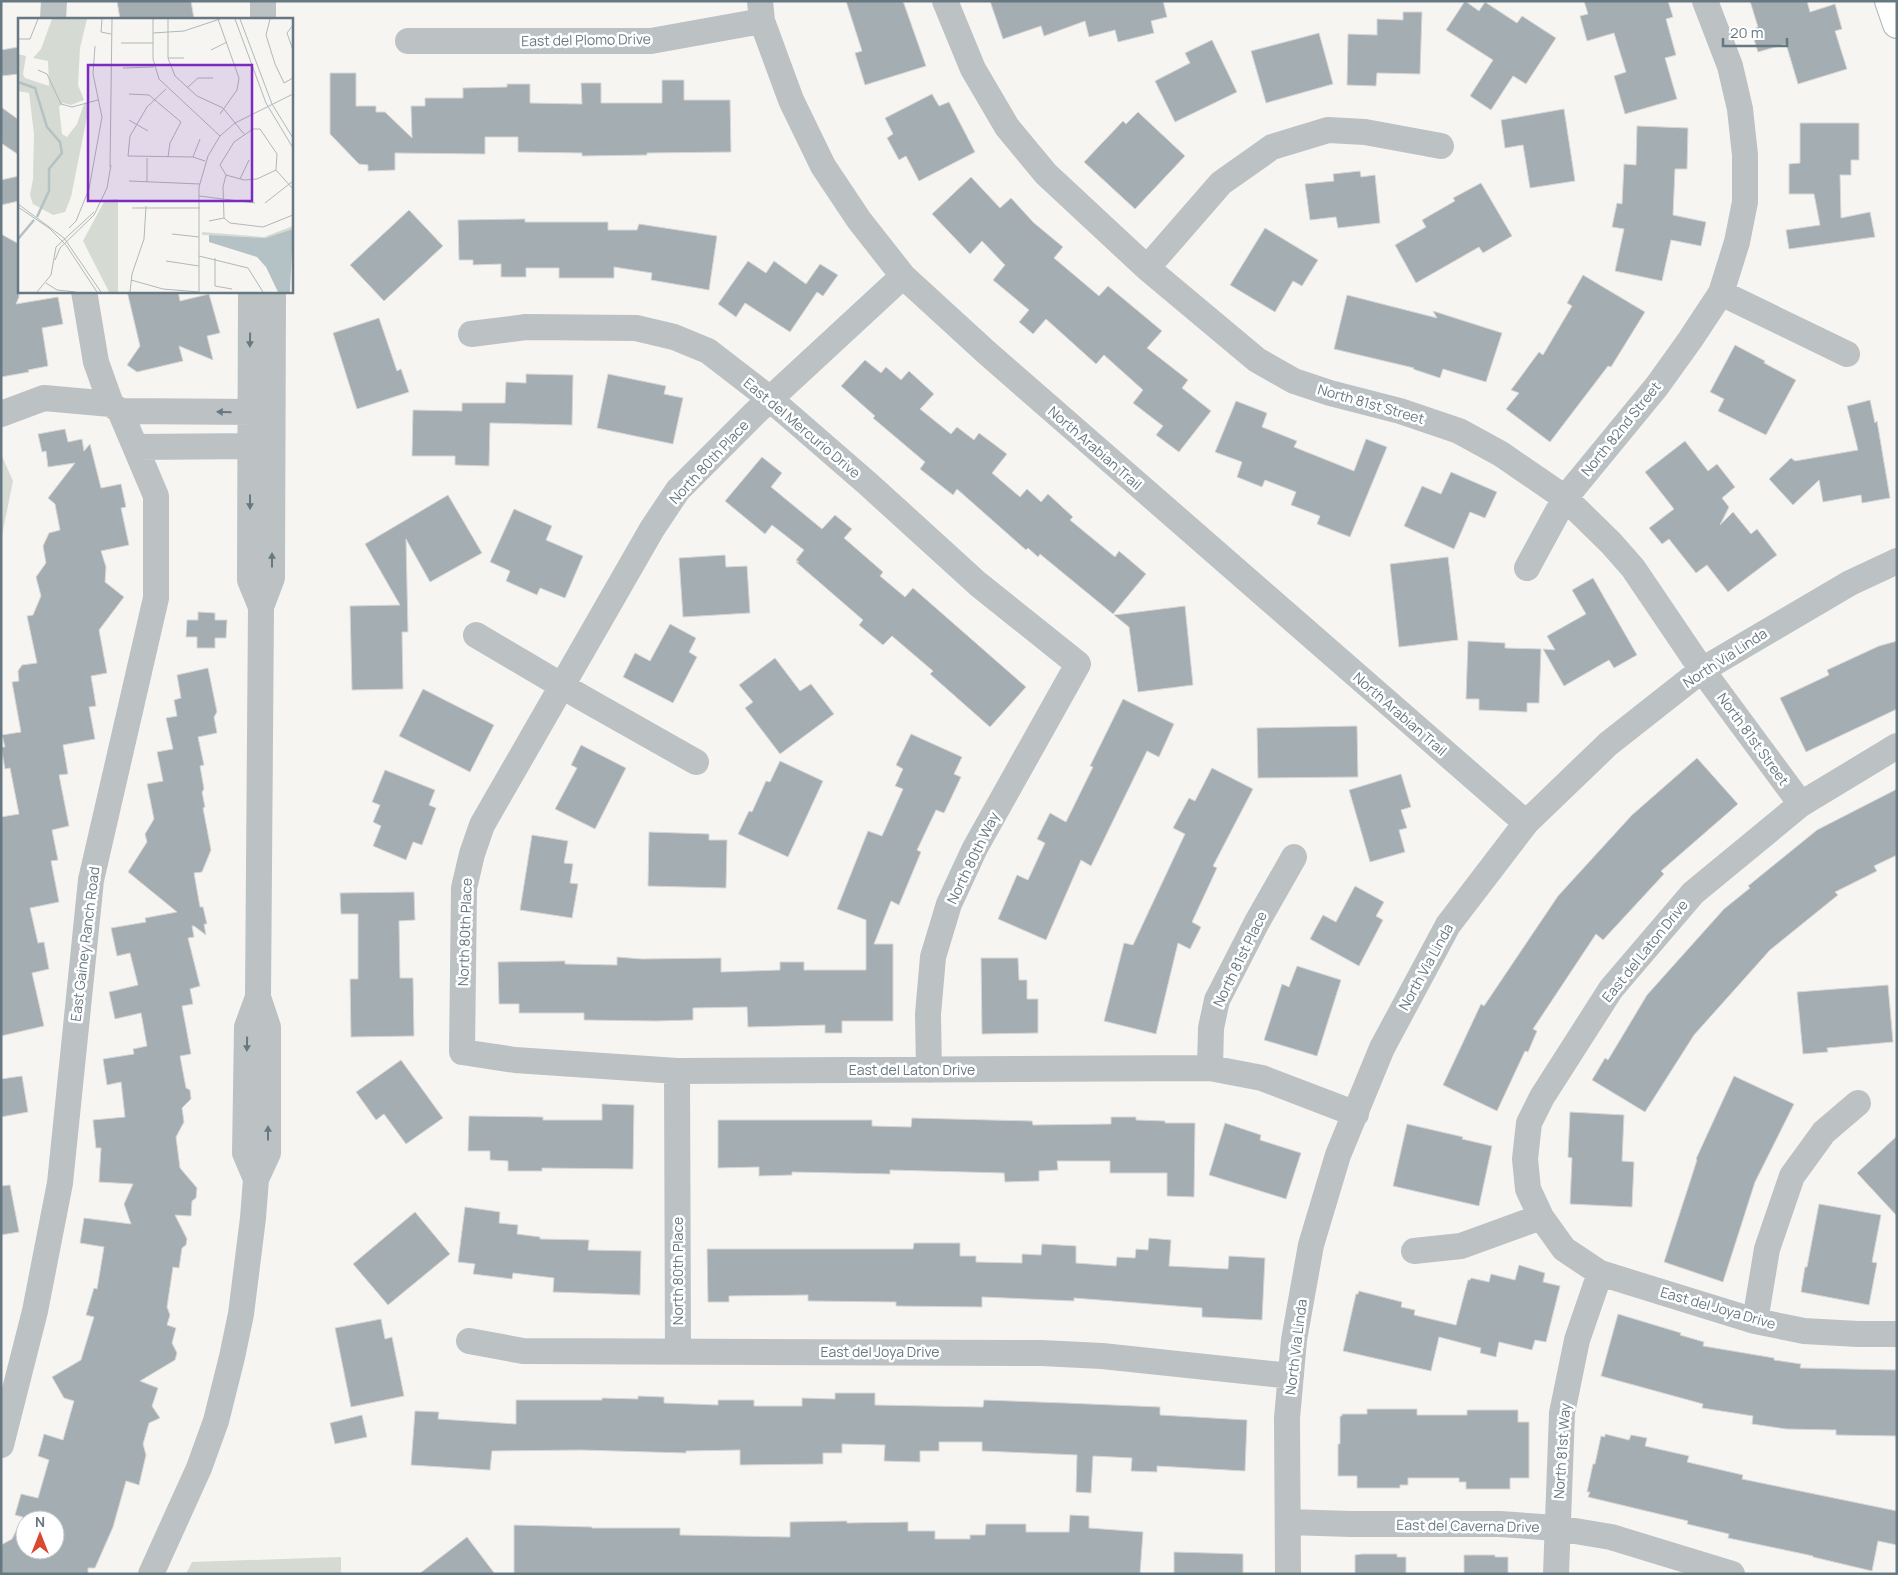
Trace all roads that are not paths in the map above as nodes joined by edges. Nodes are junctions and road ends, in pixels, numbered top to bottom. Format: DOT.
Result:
graph roads {
  1 [pos="54,1"];
  2 [pos="262,1"];
  3 [pos="945,1"];
  4 [pos="1705,1"];
  5 [pos="1889,1"];
  6 [pos="761,11"];
  7 [pos="53,18"];
  8 [pos="262,18"];
  9 [pos="1897,24"];
  10 [pos="408,41"];
  11 [pos="1441,146"];
  12 [pos="1147,268"];
  13 [pos="903,276"];
  14 [pos="84,292"];
  15 [pos="251,292"];
  16 [pos="273,292"];
  17 [pos="1720,293"];
  18 [pos="471,334"];
  19 [pos="1847,354"];
  20 [pos="769,398"];
  21 [pos="116,407"];
  22 [pos="261,412"];
  23 [pos="1,414"];
  24 [pos="261,446"];
  25 [pos="136,447"];
  26 [pos="1565,498"];
  27 [pos="1897,561"];
  28 [pos="1527,568"];
  29 [pos="476,635"];
  30 [pos="1078,664"];
  31 [pos="1702,670"];
  32 [pos="561,686"];
  33 [pos="1897,746"];
  34 [pos="696,762"];
  35 [pos="1801,804"];
  36 [pos="1526,823"];
  37 [pos="1294,857"];
  38 [pos="462,1052"];
  39 [pos="1210,1068"];
  40 [pos="929,1070"];
  41 [pos="677,1071"];
  42 [pos="1858,1103"];
  43 [pos="1356,1114"];
  44 [pos="1541,1217"];
  45 [pos="1414,1251"];
  46 [pos="1600,1273"];
  47 [pos="1755,1321"];
  48 [pos="1897,1334"];
  49 [pos="469,1342"];
  50 [pos="678,1351"];
  51 [pos="1291,1376"];
  52 [pos="1,1445"];
  53 [pos="1288,1522"];
  54 [pos="1557,1528"];
  55 [pos="151,1574"];
  56 [pos="1288,1574"];
  57 [pos="1556,1574"];
  58 [pos="1732,1574"];
  1 -- 7 [label="street"];
  2 -- 8 [label="street"];
  3 -- 12 [label="street, North 81st Street"];
  4 -- 17 [label="street, North 82nd Street"];
  5 -- 9 [label="main road"];
  6 -- 10 [label="street, East del Plomo Drive"];
  6 -- 13 [label="street, North Arabian Trail"];
  11 -- 12 [label="street"];
  12 -- 26 [label="street, North 81st Street"];
  13 -- 20 [label="street, North 80th Place"];
  13 -- 36 [label="street, North Arabian Trail"];
  14 -- 21 [label="street, East Gainey Ranch Road"];
  15 -- 22 [label="street, one-way"];
  16 -- 22 [label="street"];
  17 -- 19 [label="street"];
  17 -- 26 [label="street, North 82nd Street"];
  18 -- 20 [label="street, East del Mercurio Drive"];
  20 -- 30 [label="street, East del Mercurio Drive"];
  20 -- 32 [label="street, North 80th Place"];
  22 -- 21 [label="street, one-way"];
  21 -- 23 [label="street"];
  21 -- 25 [label="street, East Gainey Ranch Road"];
  22 -- 24 [label="street"];
  24 -- 25 [label="street"];
  24 -- 55 [label="street"];
  25 -- 52 [label="street, East Gainey Ranch Road"];
  26 -- 28 [label="street, North 82nd Street"];
  26 -- 31 [label="street, North 81st Street"];
  27 -- 31 [label="street, North Via Linda"];
  29 -- 32 [label="street"];
  30 -- 40 [label="street, North 80th Way"];
  31 -- 35 [label="street, North 81st Street"];
  31 -- 36 [label="street, North Via Linda"];
  32 -- 34 [label="street"];
  32 -- 38 [label="street, North 80th Place"];
  33 -- 35 [label="street, East del Laton Drive"];
  35 -- 44 [label="street, East del Laton Drive"];
  36 -- 43 [label="street, North Via Linda"];
  37 -- 39 [label="street, North 81st Place"];
  38 -- 41 [label="street, East del Laton Drive"];
  39 -- 40 [label="street, East del Laton Drive"];
  39 -- 43 [label="street, East del Laton Drive"];
  40 -- 41 [label="street, East del Laton Drive"];
  41 -- 50 [label="street, North 80th Place"];
  42 -- 47 [label="street"];
  43 -- 51 [label="street, North Via Linda"];
  44 -- 45 [label="street"];
  44 -- 46 [label="street, East del Laton Drive"];
  46 -- 47 [label="street, East del Joya Drive"];
  46 -- 54 [label="street, North 81st Way"];
  47 -- 48 [label="street, East del Joya Drive"];
  49 -- 50 [label="street, East del Joya Drive"];
  50 -- 51 [label="street, East del Joya Drive"];
  51 -- 53 [label="street, North Via Linda"];
  53 -- 54 [label="street, East del Caverna Drive"];
  53 -- 56 [label="street, North Via Linda"];
  54 -- 57 [label="street, North 81st Way"];
  54 -- 58 [label="street, East del Caverna Drive"];
}
